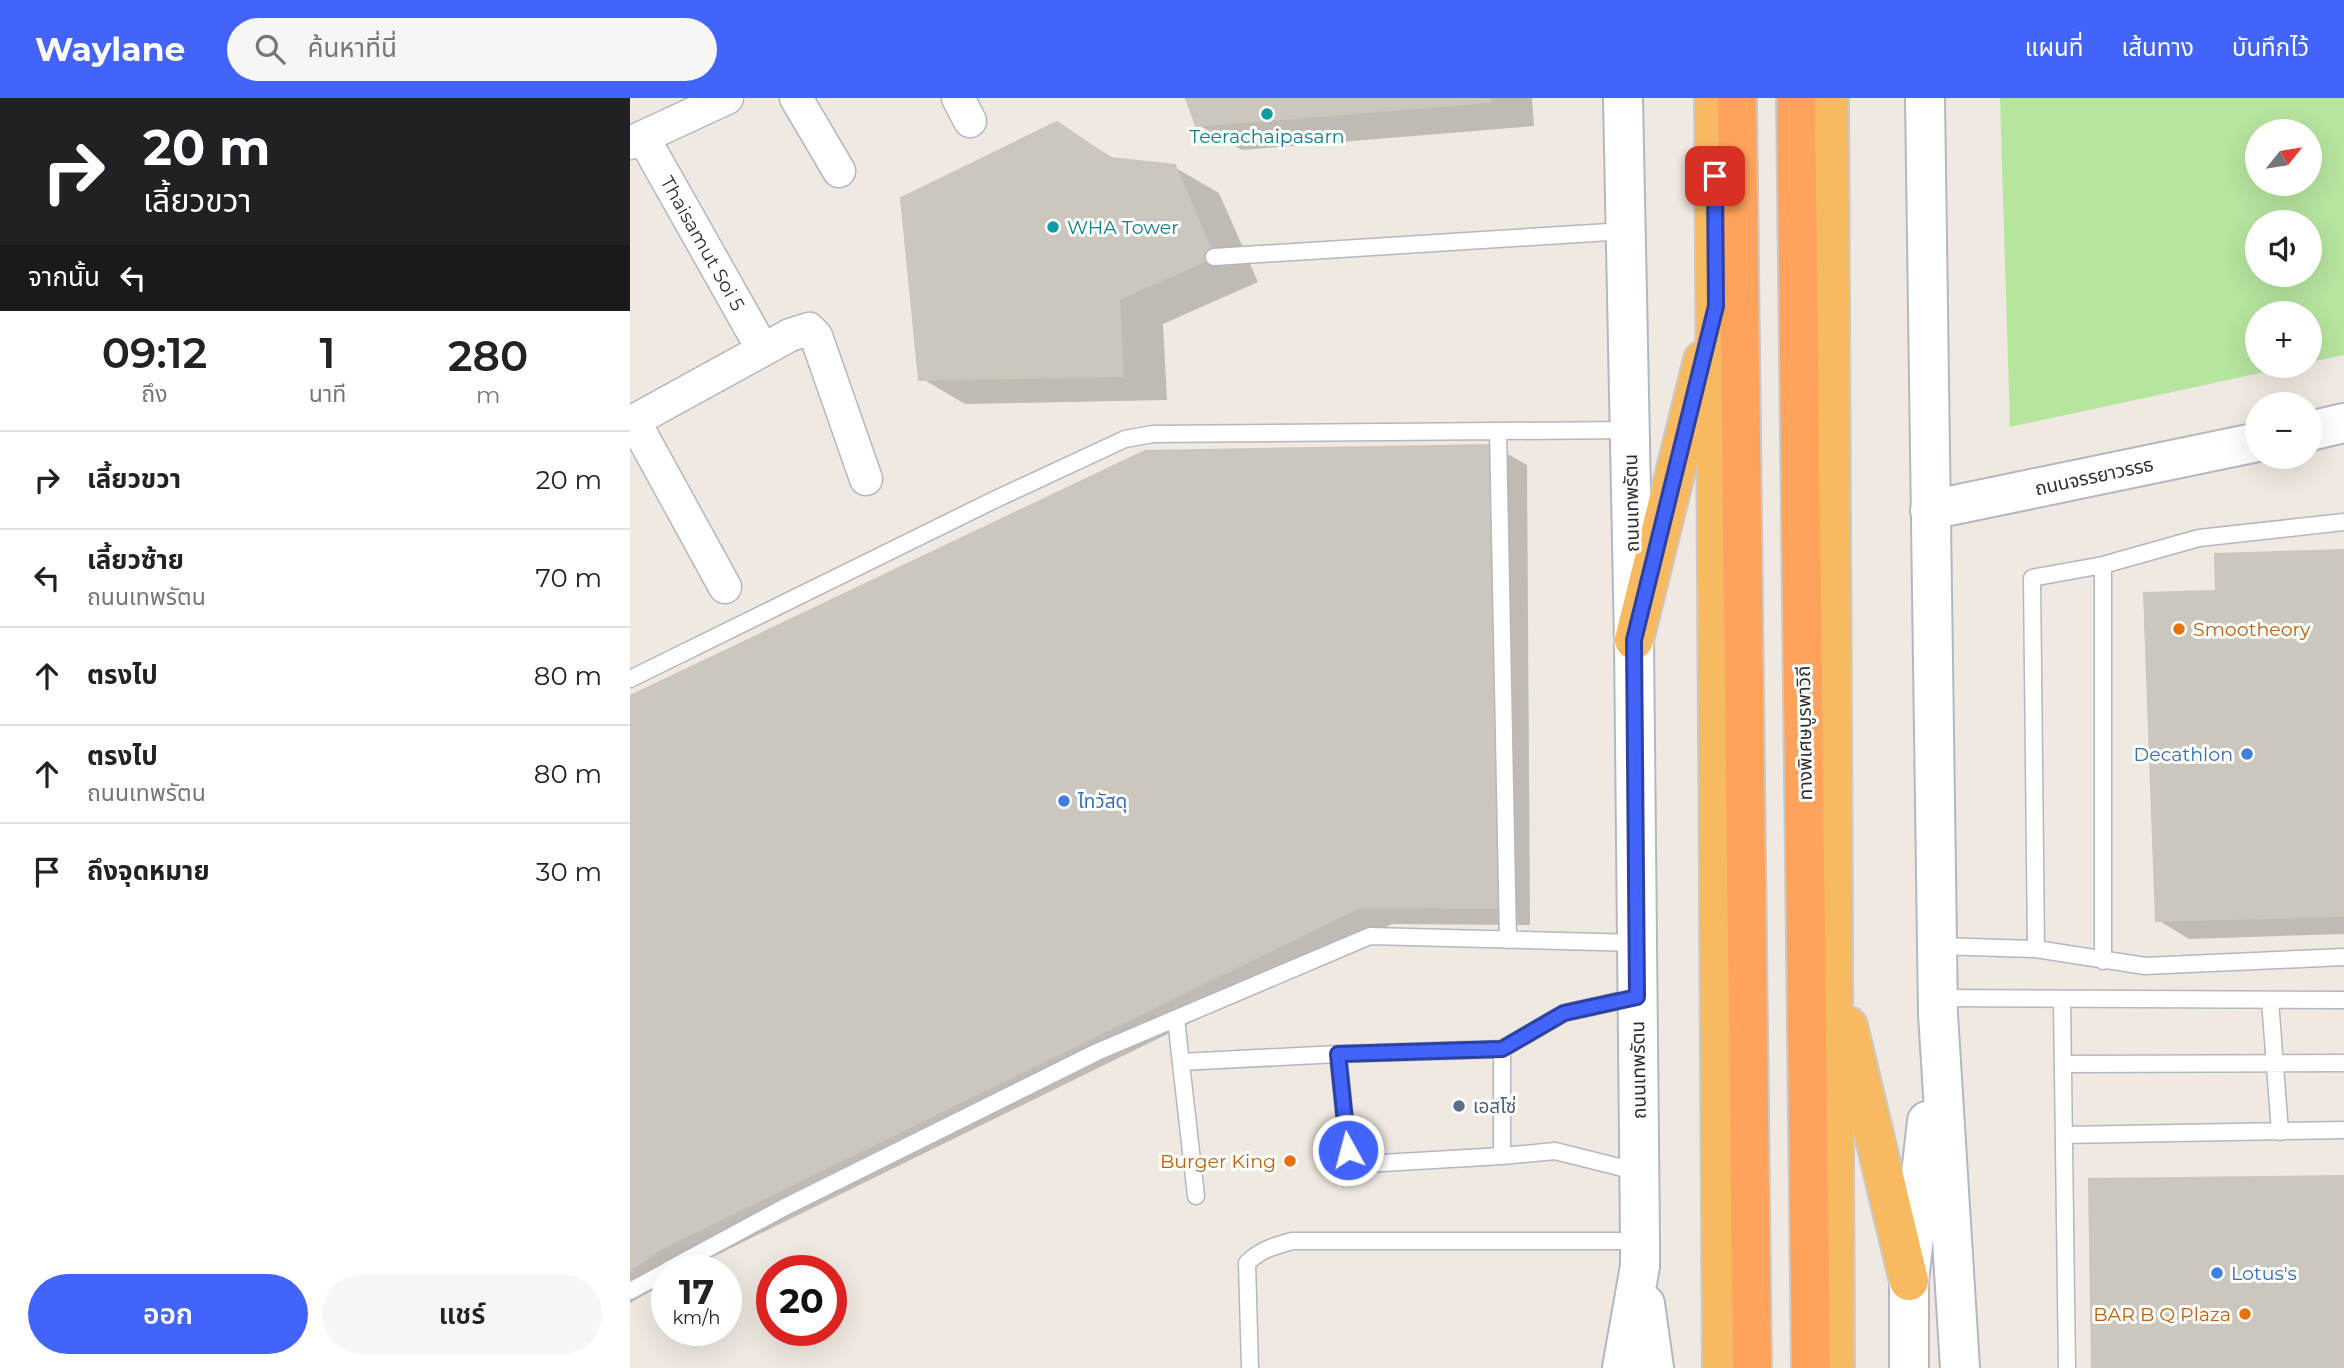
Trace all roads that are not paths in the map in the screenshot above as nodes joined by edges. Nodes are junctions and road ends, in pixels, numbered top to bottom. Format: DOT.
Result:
graph roads {
  1 [pos="727,98"];
  2 [pos="796,98"];
  3 [pos="1623,98"];
  4 [pos="1714,98"];
  5 [pos="1737,98"];
  6 [pos="1796,98"];
  7 [pos="1829,98"];
  8 [pos="1925,98"];
  9 [pos="636,140"];
  10 [pos="839,171"];
  11 [pos="1625,231"];
  12 [pos="1214,257"];
  13 [pos="1716,306"];
  14 [pos="763,350"];
  15 [pos="632,422"];
  16 [pos="2344,424"];
  17 [pos="2322,428"];
  18 [pos="1629,430"];
  19 [pos="1498,431"];
  20 [pos="2245,445"];
  21 [pos="866,479"];
  22 [pos="1930,510"];
  23 [pos="2344,522"];
  24 [pos="2103,565"];
  25 [pos="725,587"];
  26 [pos="1634,640"];
  27 [pos="630,679"];
  28 [pos="1508,940"];
  29 [pos="1637,943"];
  30 [pos="1937,946"];
  31 [pos="2036,949"];
  32 [pos="2344,957"];
  33 [pos="2103,961"];
  34 [pos="1833,962"];
  35 [pos="1637,997"];
  36 [pos="2062,999"];
  37 [pos="2270,1000"];
  38 [pos="2344,1000"];
  39 [pos="1938,1006"];
  40 [pos="1176,1019"];
  41 [pos="1502,1049"];
  42 [pos="1338,1054"];
  43 [pos="1181,1062"];
  44 [pos="2344,1063"];
  45 [pos="2063,1064"];
  46 [pos="2275,1064"];
  47 [pos="2344,1130"];
  48 [pos="2280,1132"];
  49 [pos="2064,1135"];
  50 [pos="1502,1156"];
  51 [pos="1639,1172"];
  52 [pos="1196,1196"];
  53 [pos="1640,1253"];
  54 [pos="696,1255"];
  55 [pos="651,1280"];
  56 [pos="1909,1281"];
  57 [pos="630,1291"];
  58 [pos="1250,1368"];
  59 [pos="1622,1368"];
  60 [pos="1654,1368"];
  61 [pos="1722,1368"];
  62 [pos="1752,1368"];
  63 [pos="1811,1368"];
  64 [pos="1835,1368"];
  65 [pos="1909,1368"];
  66 [pos="1960,1368"];
  67 [pos="2067,1368"];
  1 -- 9 [label="street"];
  2 -- 10 [label="street"];
  3 -- 11 [label="main road, ถนนเทพรัตน"];
  4 -- 13 [label="highway"];
  5 -- 62 [label="highway"];
  6 -- 63 [label="highway, ทางพิเศษบูรพาวิถี"];
  7 -- 34 [label="highway"];
  8 -- 22 [label="main road"];
  9 -- 14 [label="street, Thaisamut Soi 5"];
  11 -- 12 [label="lane"];
  11 -- 18 [label="main road, ถนนเทพรัตน"];
  13 -- 26 [label="highway"];
  13 -- 61 [label="highway"];
  14 -- 15 [label="street"];
  14 -- 21 [label="street"];
  15 -- 25 [label="street"];
  16 -- 17 [label="main road"];
  18 -- 19 [label="lane"];
  18 -- 26 [label="main road, ถนนเทพรัตน"];
  19 -- 27 [label="lane"];
  19 -- 28 [label="lane"];
  20 -- 22 [label="main road, ถนนจรรยาวรรธ"];
  22 -- 30 [label="main road"];
  23 -- 24 [label="lane"];
  24 -- 31 [label="lane"];
  24 -- 33 [label="lane"];
  26 -- 29 [label="main road, ถนนเทพรัตน"];
  28 -- 29 [label="lane"];
  28 -- 40 [label="lane"];
  29 -- 35 [label="main road, ถนนเทพรัตน"];
  30 -- 31 [label="lane"];
  30 -- 39 [label="main road"];
  31 -- 33 [label="lane"];
  32 -- 33 [label="lane"];
  34 -- 56 [label="highway"];
  34 -- 64 [label="highway"];
  35 -- 41 [label="lane"];
  35 -- 51 [label="main road, ถนนเทพรัตน"];
  36 -- 37 [label="lane"];
  36 -- 39 [label="lane"];
  36 -- 45 [label="lane"];
  37 -- 38 [label="lane"];
  37 -- 46 [label="lane"];
  39 -- 56 [label="main road"];
  39 -- 66 [label="main road"];
  40 -- 43 [label="lane"];
  40 -- 54 [label="lane"];
  41 -- 42 [label="lane"];
  41 -- 50 [label="lane"];
  42 -- 43 [label="lane"];
  42 -- 50 [label="lane"];
  43 -- 52 [label="lane"];
  44 -- 46 [label="lane"];
  45 -- 46 [label="lane"];
  45 -- 49 [label="lane"];
  46 -- 48 [label="lane"];
  47 -- 48 [label="lane"];
  48 -- 49 [label="lane"];
  49 -- 67 [label="lane"];
  50 -- 51 [label="lane"];
  51 -- 53 [label="main road, ถนนเทพรัตน"];
  53 -- 58 [label="lane"];
  53 -- 59 [label="main road, ถนนเทพรัตน"];
  53 -- 60 [label="main road"];
  55 -- 57 [label="lane"];
  56 -- 65 [label="main road"];
}
